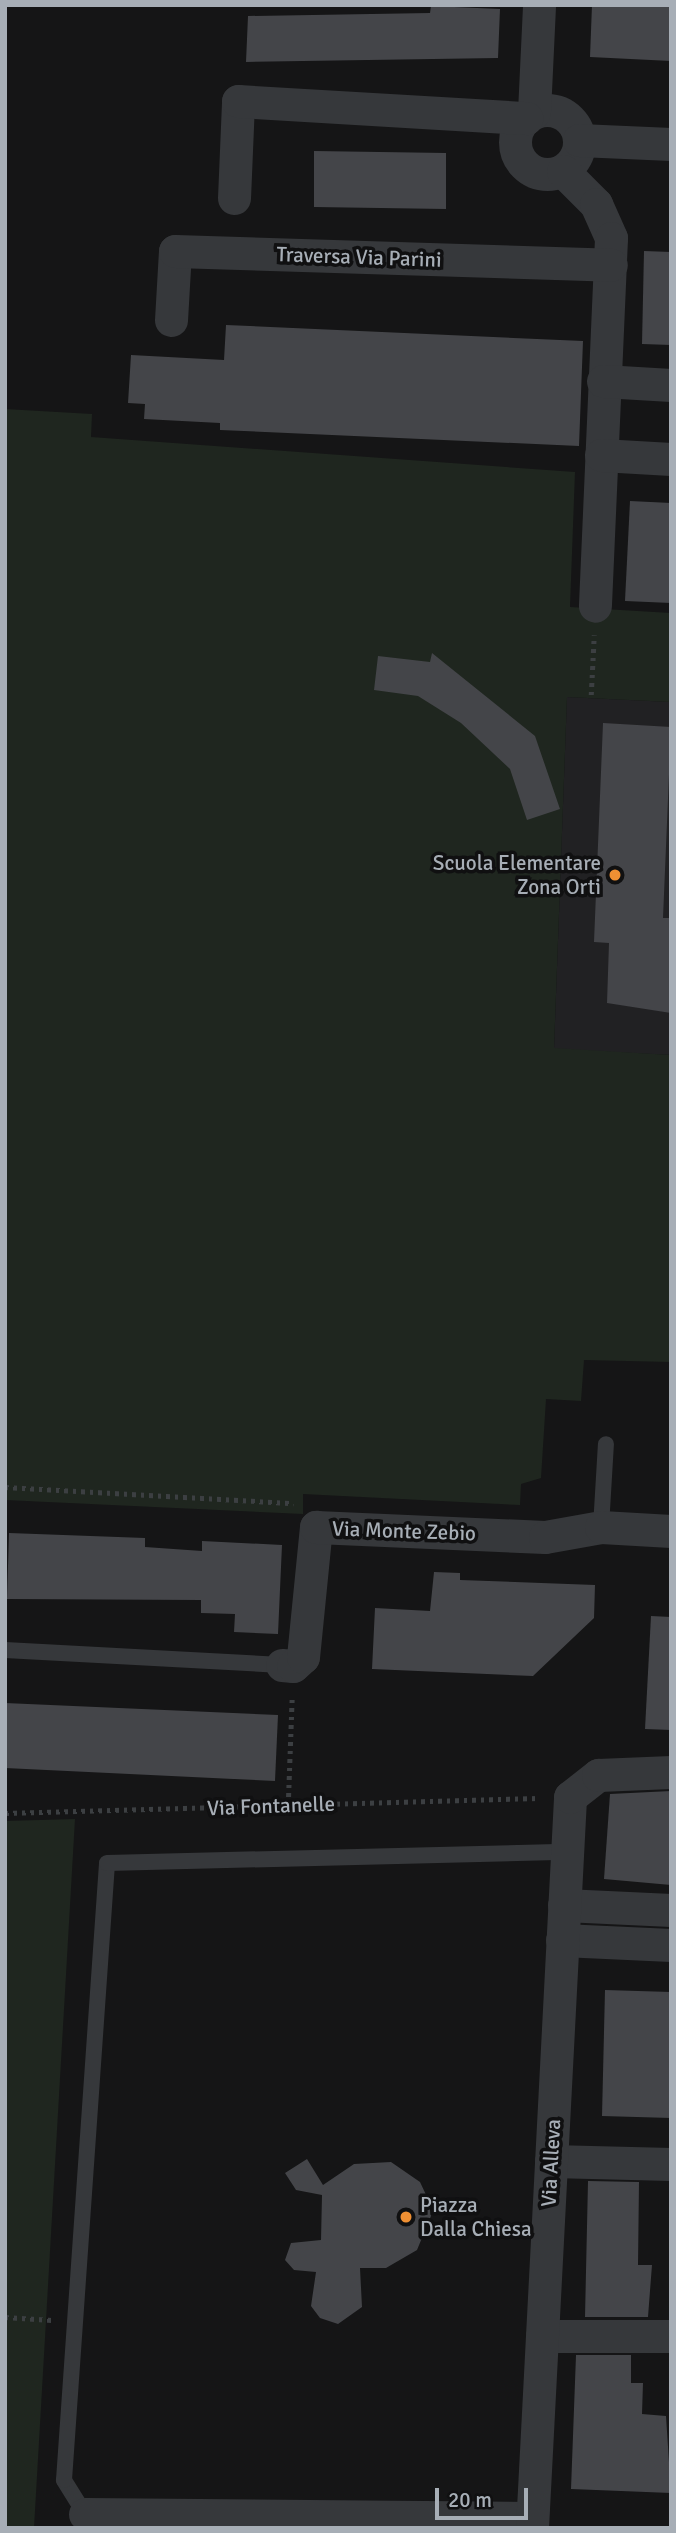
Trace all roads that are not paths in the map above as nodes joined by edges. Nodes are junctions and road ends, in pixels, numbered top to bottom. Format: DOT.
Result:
graph roads {
  1 [pos="539,5"];
  2 [pos="530,115"];
  3 [pos="579,140"];
  4 [pos="671,144"];
  5 [pos="563,171"];
  6 [pos="234,198"];
  7 [pos="611,265"];
  8 [pos="171,320"];
  9 [pos="603,381"];
  10 [pos="671,385"];
  11 [pos="601,456"];
  12 [pos="671,459"];
  13 [pos="596,606"];
  14 [pos="606,1444"];
  15 [pos="601,1527"];
  16 [pos="671,1531"];
  17 [pos="5,1650"];
  18 [pos="288,1665"];
  19 [pos="671,1772"];
  20 [pos="567,1852"];
  21 [pos="564,1905"];
  22 [pos="671,1910"];
  23 [pos="562,1940"];
  24 [pos="671,1945"];
  25 [pos="551,2161"];
  26 [pos="671,2164"];
  27 [pos="542,2336"];
  28 [pos="671,2336"];
  29 [pos="85,2514"];
  30 [pos="532,2523"];
  1 -- 2 [label="street"];
  2 -- 3 [label="street"];
  2 -- 5 [label="street"];
  2 -- 6 [label="street"];
  3 -- 4 [label="street"];
  3 -- 5 [label="street"];
  5 -- 7 [label="street"];
  7 -- 8 [label="street, Traversa Via Parini"];
  7 -- 9 [label="street"];
  9 -- 10 [label="street"];
  9 -- 11 [label="street"];
  11 -- 12 [label="street"];
  11 -- 13 [label="street"];
  14 -- 15 [label="lane"];
  15 -- 16 [label="street, Via Monte Zebio"];
  15 -- 18 [label="street, Via Monte Zebio"];
  17 -- 18 [label="lane"];
  19 -- 20 [label="street, Via Alleva"];
  20 -- 21 [label="street, Via Alleva"];
  20 -- 29 [label="lane"];
  21 -- 22 [label="street"];
  21 -- 23 [label="street, Via Alleva"];
  23 -- 24 [label="street"];
  23 -- 25 [label="street, Via Alleva"];
  25 -- 26 [label="street"];
  25 -- 27 [label="street, Via Alleva"];
  27 -- 28 [label="street"];
  27 -- 30 [label="street, Via Alleva"];
  29 -- 30 [label="street"];
}
